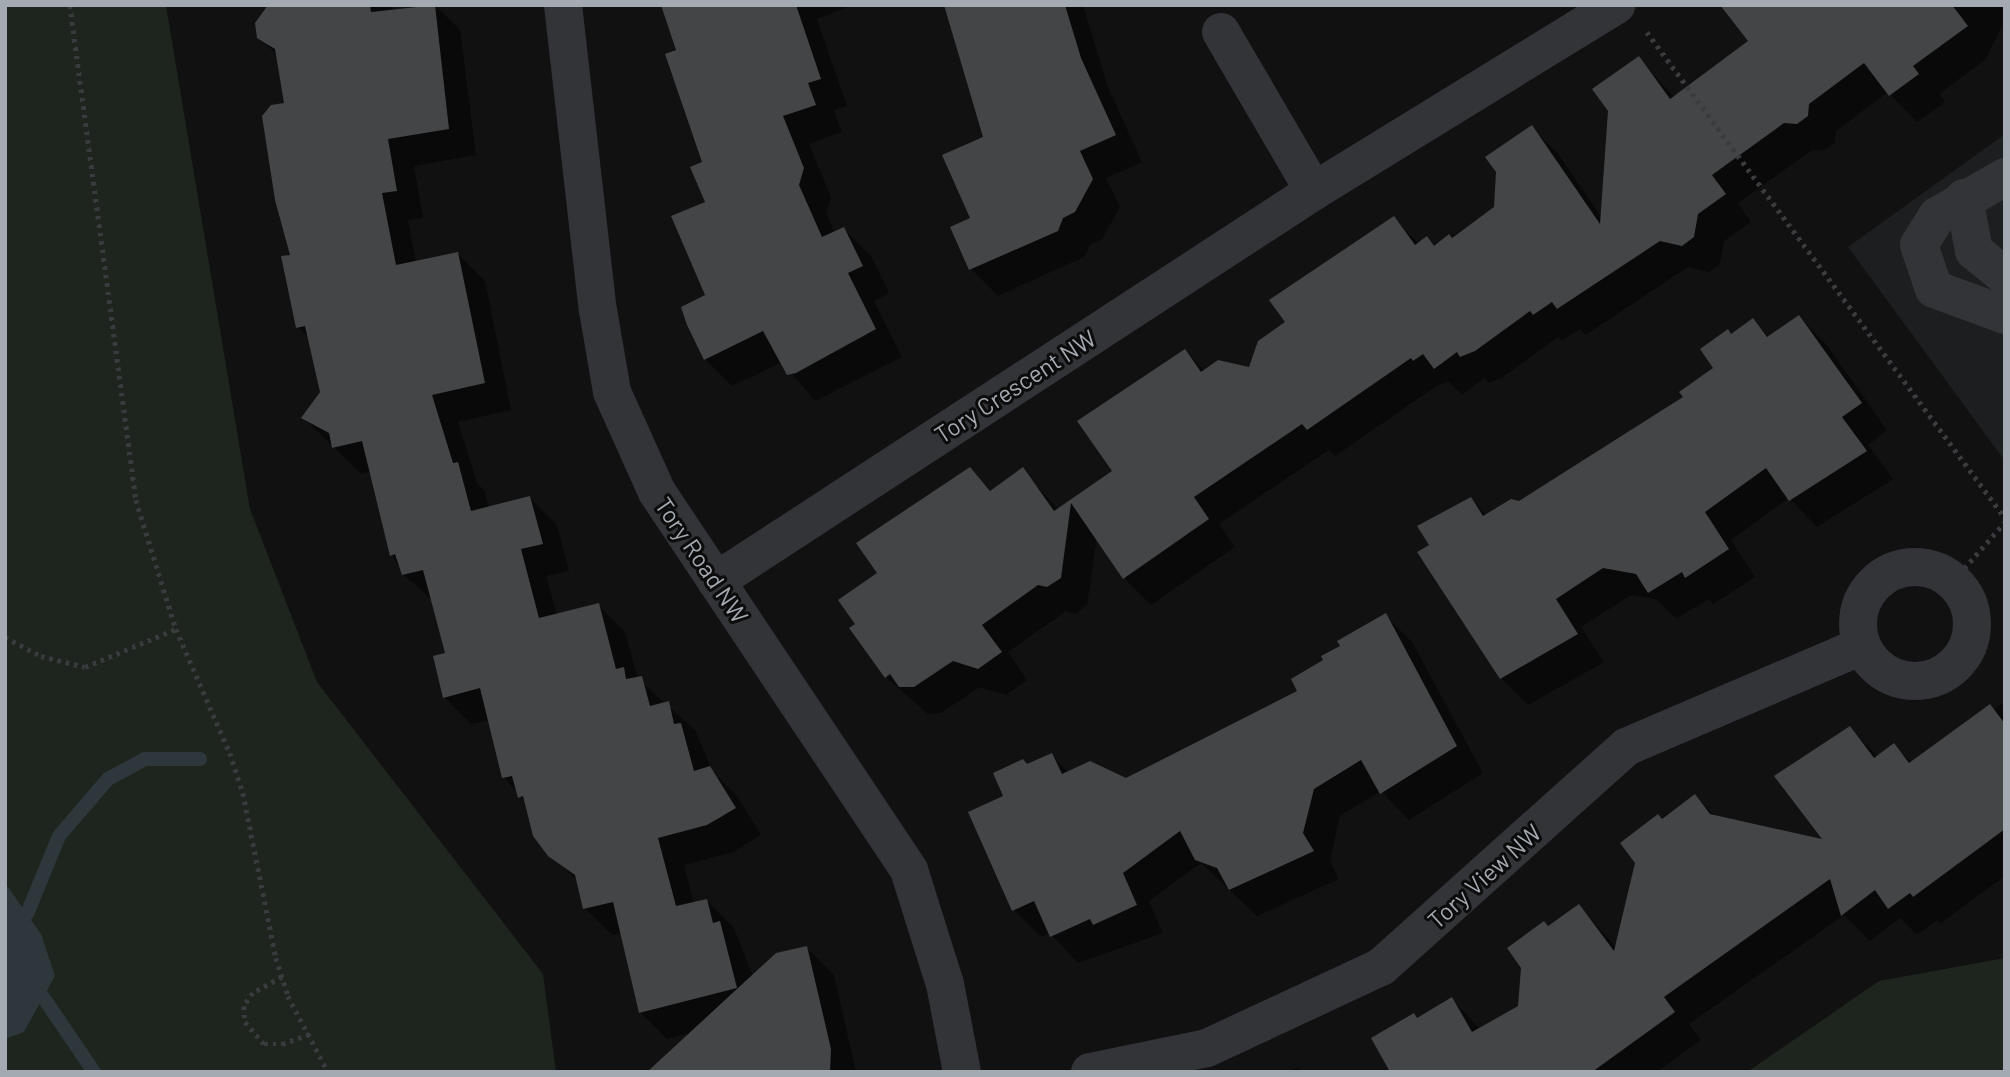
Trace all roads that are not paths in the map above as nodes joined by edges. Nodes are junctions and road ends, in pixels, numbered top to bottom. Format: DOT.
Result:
graph roads {
  1 [pos="563,5"];
  2 [pos="1630,16"];
  3 [pos="1222,32"];
  4 [pos="2005,177"];
  5 [pos="1314,191"];
  6 [pos="1964,198"];
  7 [pos="2005,276"];
  8 [pos="2005,315"];
  9 [pos="716,581"];
  10 [pos="1862,646"];
  11 [pos="962,1072"];
  12 [pos="1090,1072"];
  1 -- 9 [label="street, Tory Road NW"];
  2 -- 5 [label="street, Tory Crescent NW"];
  3 -- 5 [label="street"];
  4 -- 6 [label="street"];
  5 -- 9 [label="street, Tory Crescent NW"];
  6 -- 7 [label="street"];
  6 -- 8 [label="street"];
  9 -- 11 [label="street, Tory Road NW"];
  10 -- 10 [label="street"];
  10 -- 12 [label="street, Tory View NW"];
}
